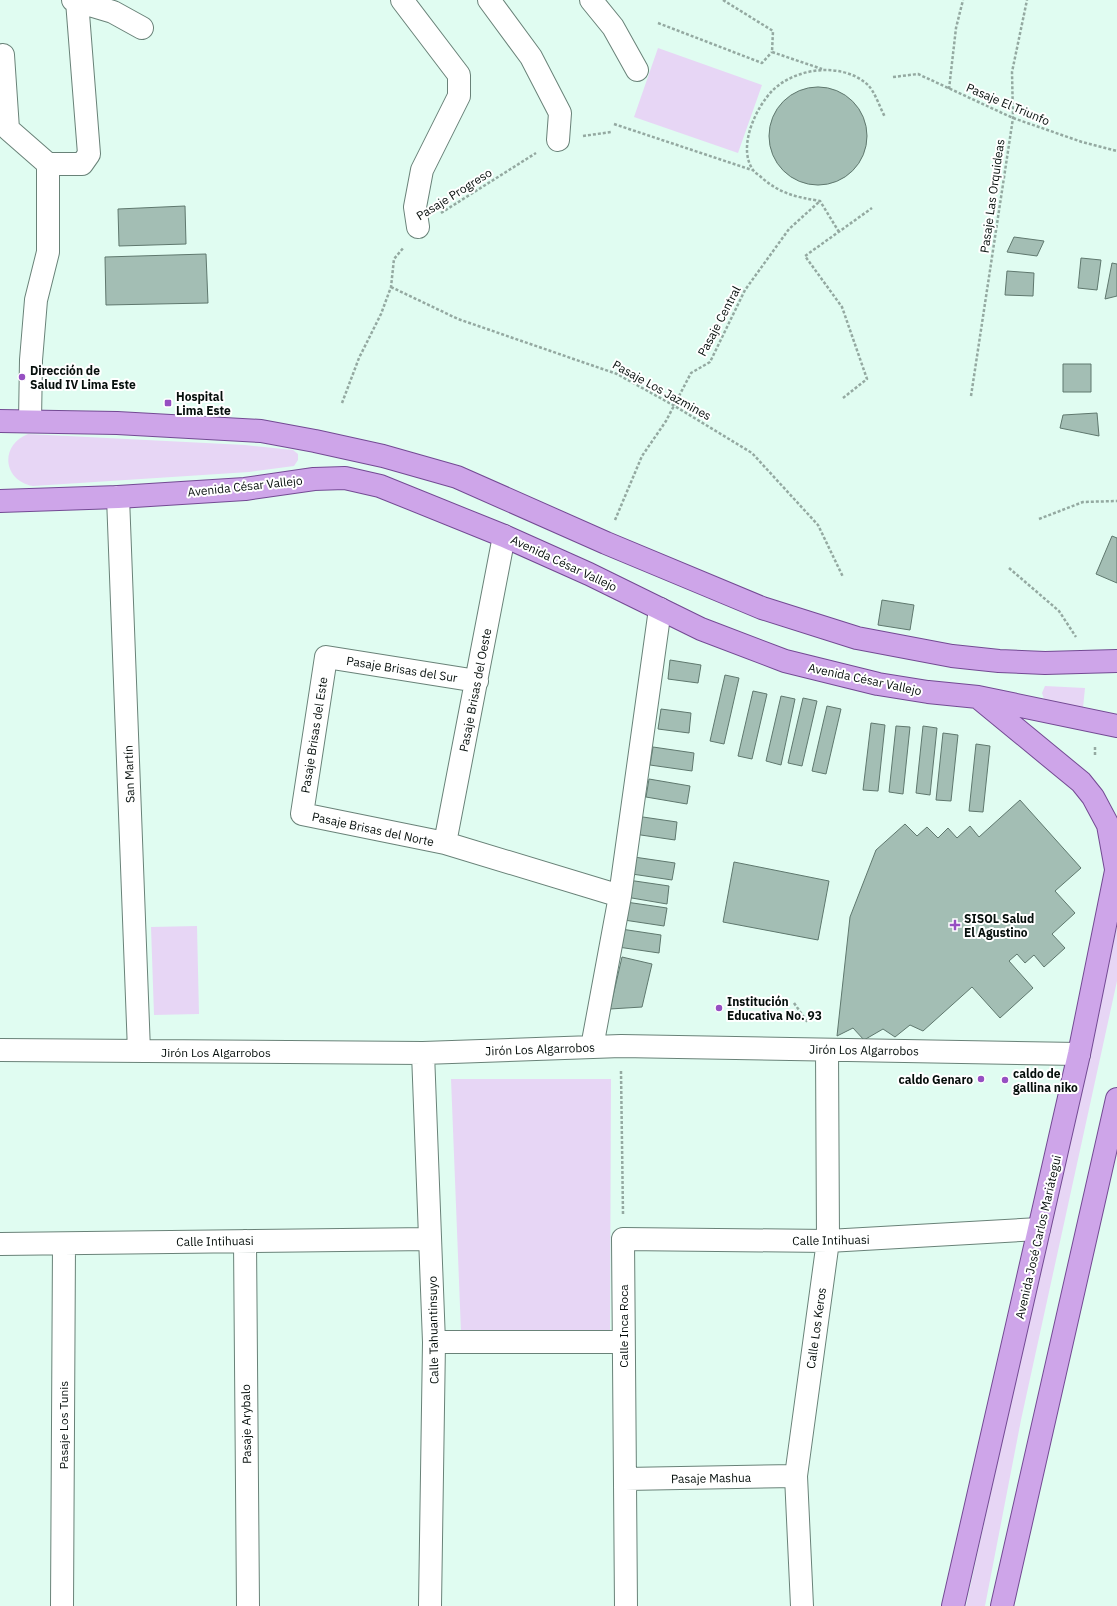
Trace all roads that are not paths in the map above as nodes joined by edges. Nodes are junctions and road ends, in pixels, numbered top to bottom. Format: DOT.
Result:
graph roads {
  1 [pos="75,0"];
  2 [pos="402,0"];
  3 [pos="489,0"];
  4 [pos="591,0"];
  5 [pos="142,28"];
  6 [pos="3,55"];
  7 [pos="637,70"];
  8 [pos="558,140"];
  9 [pos="48,164"];
  10 [pos="418,227"];
  11 [pos="0,421"];
  12 [pos="30,421"];
  13 [pos="118,497"];
  14 [pos="0,501"];
  15 [pos="504,536"];
  16 [pos="660,609"];
  17 [pos="326,657"];
  18 [pos="1117,661"];
  19 [pos="477,681"];
  20 [pos="978,697"];
  21 [pos="1117,726"];
  22 [pos="302,814"];
  23 [pos="444,843"];
  24 [pos="1117,867"];
  25 [pos="620,896"];
  26 [pos="592,1047"];
  27 [pos="0,1050"];
  28 [pos="826,1050"];
  29 [pos="139,1051"];
  30 [pos="423,1054"];
  31 [pos="1079,1054"];
  32 [pos="1117,1099"];
  33 [pos="1039,1229"];
  34 [pos="430,1239"];
  35 [pos="623,1239"];
  36 [pos="245,1241"];
  37 [pos="828,1241"];
  38 [pos="0,1244"];
  39 [pos="64,1244"];
  40 [pos="434,1342"];
  41 [pos="623,1342"];
  42 [pos="796,1476"];
  43 [pos="625,1479"];
  44 [pos="62,1606"];
  45 [pos="248,1606"];
  46 [pos="430,1606"];
  47 [pos="626,1606"];
  48 [pos="802,1606"];
  49 [pos="953,1606"];
  50 [pos="1002,1606"];
  1 -- 5 [label="street"];
  1 -- 9 [label="street"];
  2 -- 10 [label="street"];
  3 -- 8 [label="street"];
  4 -- 7 [label="street"];
  6 -- 9 [label="street"];
  9 -- 12 [label="street"];
  11 -- 12 [label="main road"];
  12 -- 18 [label="main road"];
  13 -- 14 [label="main road, Avenida César Vallejo"];
  13 -- 15 [label="main road, Avenida César Vallejo"];
  13 -- 29 [label="street, San Martín"];
  15 -- 16 [label="main road, Avenida César Vallejo"];
  15 -- 19 [label="street, Pasaje Brisas del Oeste"];
  16 -- 20 [label="main road, Avenida César Vallejo"];
  16 -- 25 [label="street"];
  17 -- 19 [label="street, Pasaje Brisas del Sur"];
  17 -- 22 [label="street, Pasaje Brisas del Este"];
  19 -- 23 [label="street, Pasaje Brisas del Oeste"];
  20 -- 21 [label="main road, Avenida César Vallejo"];
  20 -- 24 [label="main road"];
  22 -- 23 [label="street, Pasaje Brisas del Norte"];
  23 -- 25 [label="street, Pasaje Brisas del Norte"];
  24 -- 31 [label="main road, Avenida José Carlos Mariátegui"];
  25 -- 26 [label="street"];
  26 -- 28 [label="street, Jirón Los Algarrobos"];
  26 -- 30 [label="street, Jirón Los Algarrobos"];
  27 -- 29 [label="street, Jirón Los Algarrobos"];
  28 -- 31 [label="street, Jirón Los Algarrobos"];
  28 -- 37 [label="street, Calle Los Keros"];
  29 -- 30 [label="street, Jirón Los Algarrobos"];
  30 -- 34 [label="street, Calle Tahuantinsuyo"];
  31 -- 33 [label="main road, Avenida José Carlos Mariátegui"];
  32 -- 50 [label="main road"];
  33 -- 37 [label="street, Calle Intihuasi"];
  33 -- 49 [label="main road, Avenida José Carlos Mariátegui"];
  34 -- 36 [label="street, Calle Intihuasi"];
  34 -- 40 [label="street, Calle Tahuantinsuyo"];
  35 -- 37 [label="street, Calle Intihuasi"];
  35 -- 41 [label="street, Calle Inca Roca"];
  36 -- 39 [label="street, Calle Intihuasi"];
  36 -- 45 [label="street, Pasaje Arybalo"];
  37 -- 42 [label="street, Calle Los Keros"];
  38 -- 39 [label="street, Calle Intihuasi"];
  39 -- 44 [label="street, Pasaje Los Tunis"];
  40 -- 41 [label="street"];
  40 -- 46 [label="street, Calle Tahuantinsuyo"];
  41 -- 43 [label="street, Calle Inca Roca"];
  42 -- 43 [label="street, Pasaje Mashua"];
  42 -- 48 [label="street, Calle Los Keros"];
  43 -- 47 [label="street, Calle Inca Roca"];
}
